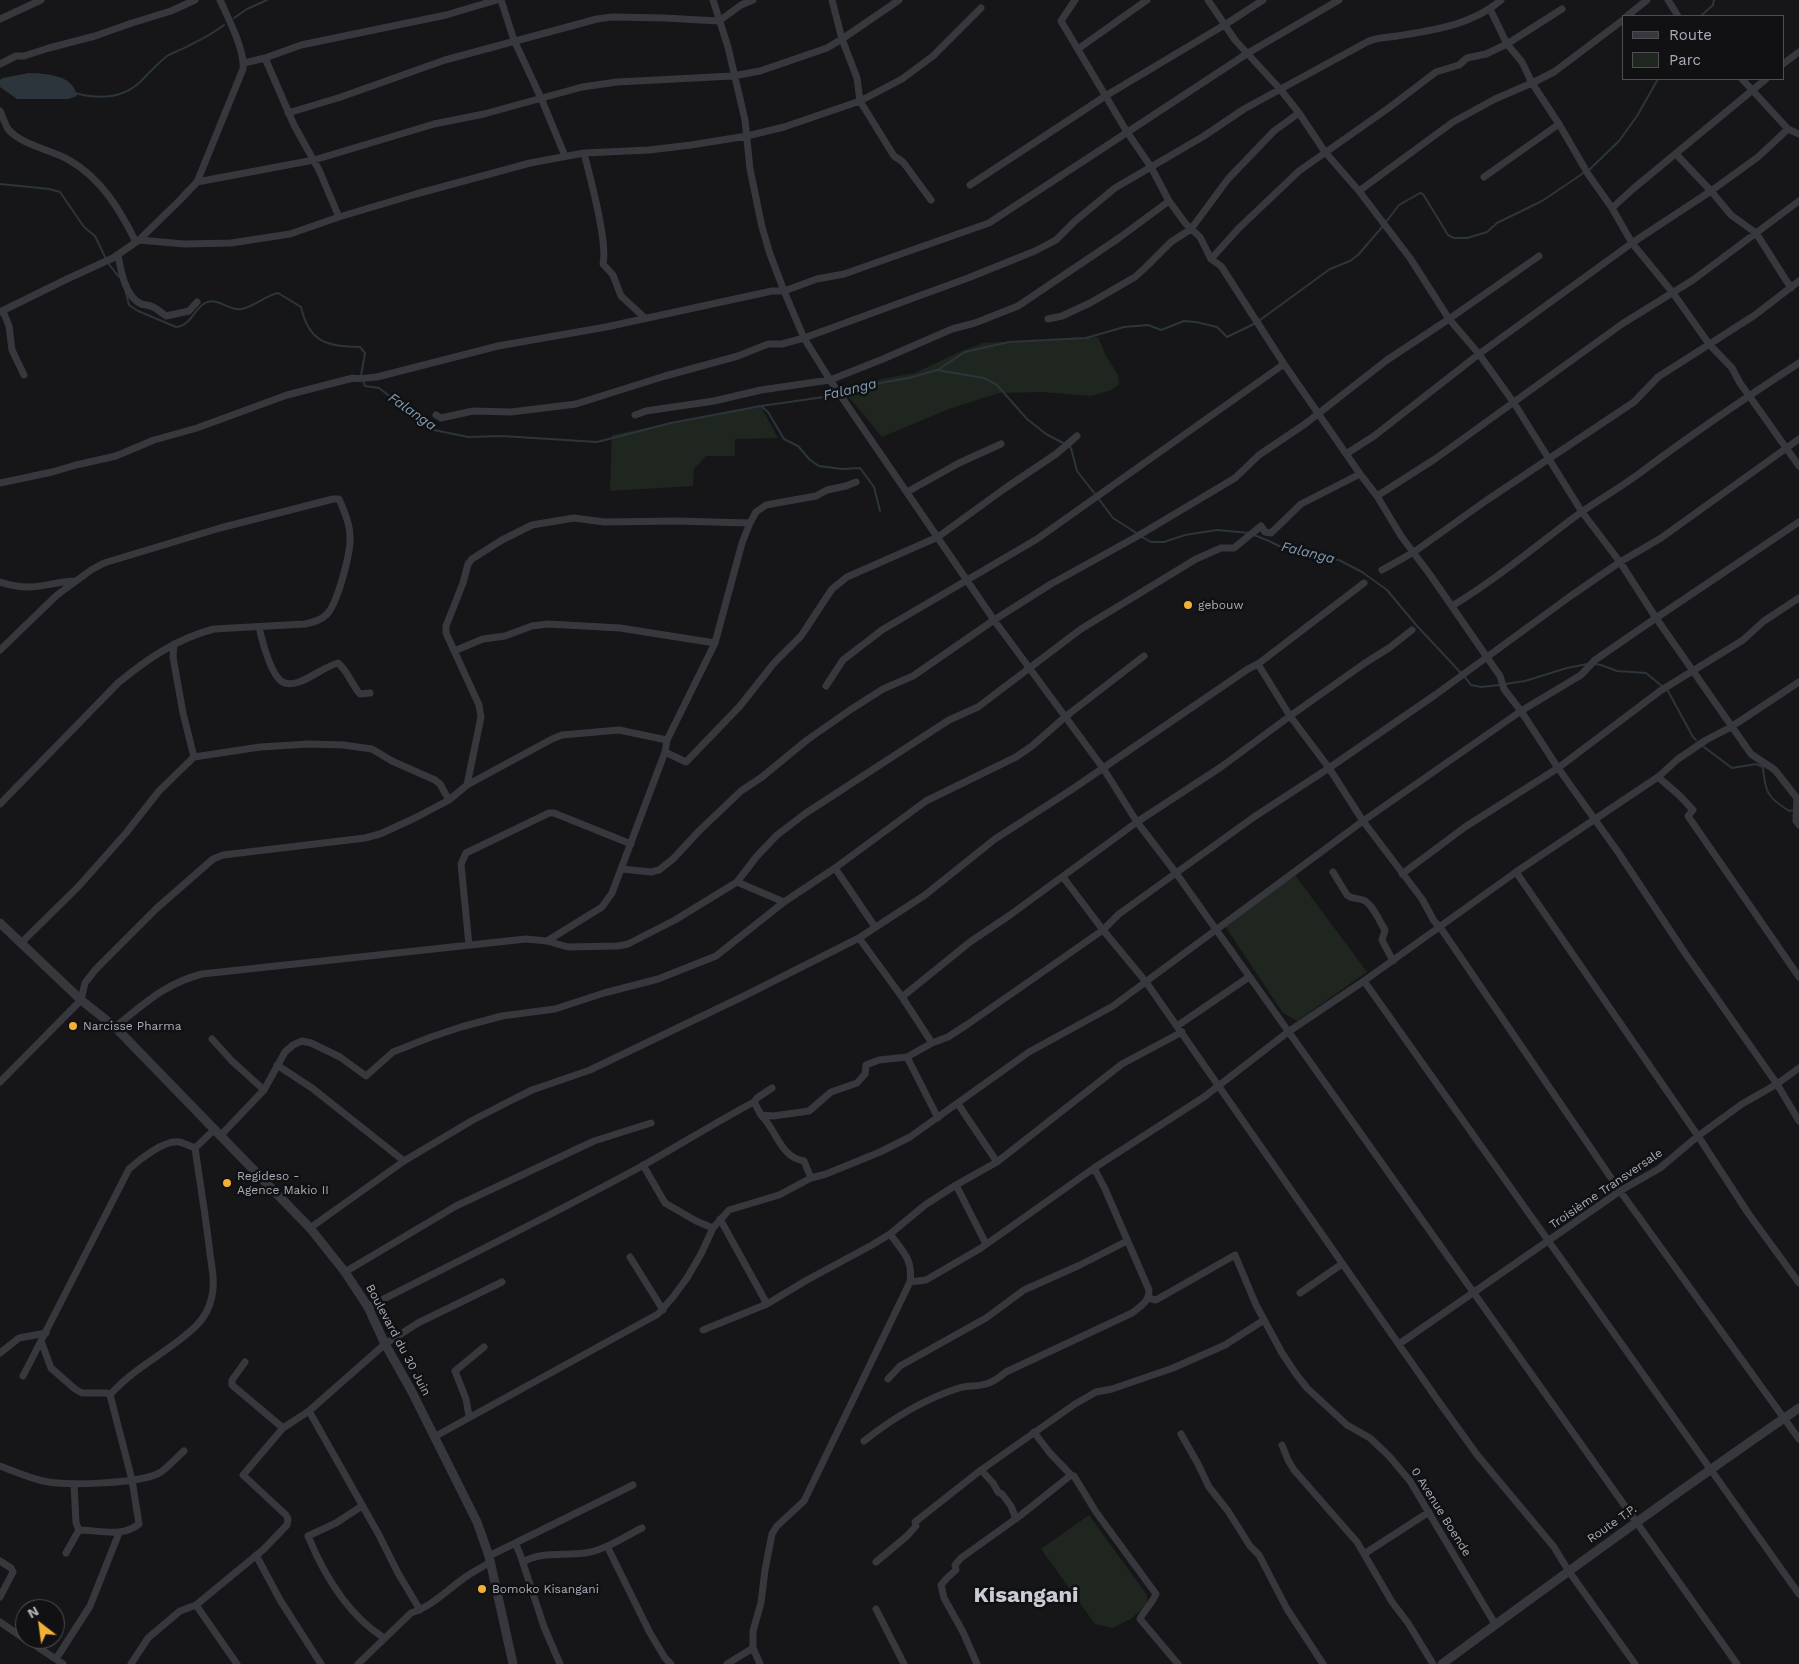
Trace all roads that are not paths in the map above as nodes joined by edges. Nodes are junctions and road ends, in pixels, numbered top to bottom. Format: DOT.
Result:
graph roads {
  1 [pos="40,0"];
  2 [pos="195,0"];
  3 [pos="220,0"];
  4 [pos="499,0"];
  5 [pos="713,0"];
  6 [pos="753,0"];
  7 [pos="832,0"];
  8 [pos="899,0"];
  9 [pos="1075,0"];
  10 [pos="1147,0"];
  11 [pos="1208,0"];
  12 [pos="1263,0"];
  13 [pos="1339,0"];
  14 [pos="1501,0"];
  15 [pos="1648,0"];
  16 [pos="1668,0"];
  17 [pos="981,8"];
  18 [pos="1562,8"];
  19 [pos="1490,9"];
  20 [pos="1628,15"];
  21 [pos="1677,15"];
  22 [pos="0,19"];
  23 [pos="719,21"];
  24 [pos="1622,21"];
  25 [pos="1226,24"];
  26 [pos="842,39"];
  27 [pos="514,40"];
  28 [pos="1507,44"];
  29 [pos="1078,49"];
  30 [pos="1799,52"];
  31 [pos="1248,53"];
  32 [pos="265,58"];
  33 [pos="244,62"];
  34 [pos="1784,63"];
  35 [pos="0,64"];
  36 [pos="734,76"];
  37 [pos="1743,80"];
  38 [pos="1765,80"];
  39 [pos="1532,83"];
  40 [pos="1280,89"];
  41 [pos="1754,90"];
  42 [pos="1106,95"];
  43 [pos="542,98"];
  44 [pos="860,101"];
  45 [pos="0,111"];
  46 [pos="1299,112"];
  47 [pos="288,113"];
  48 [pos="1559,124"];
  49 [pos="1788,128"];
  50 [pos="1127,132"];
  51 [pos="1799,134"];
  52 [pos="747,136"];
  53 [pos="1325,152"];
  54 [pos="584,153"];
  55 [pos="1676,154"];
  56 [pos="565,156"];
  57 [pos="314,160"];
  58 [pos="1151,167"];
  59 [pos="1484,177"];
  60 [pos="197,182"];
  61 [pos="970,184"];
  62 [pos="1359,191"];
  63 [pos="1711,191"];
  64 [pos="931,200"];
  65 [pos="1169,201"];
  66 [pos="1799,201"];
  67 [pos="1612,208"];
  68 [pos="339,217"];
  69 [pos="1191,229"];
  70 [pos="1756,234"];
  71 [pos="138,241"];
  72 [pos="1632,243"];
  73 [pos="1539,256"];
  74 [pos="115,257"];
  75 [pos="1211,259"];
  76 [pos="1799,281"];
  77 [pos="1791,288"];
  78 [pos="784,291"];
  79 [pos="1673,293"];
  80 [pos="197,302"];
  81 [pos="1,311"];
  82 [pos="645,318"];
  83 [pos="1048,319"];
  84 [pos="1449,319"];
  85 [pos="804,338"];
  86 [pos="1709,344"];
  87 [pos="1479,354"];
  88 [pos="1799,363"];
  89 [pos="1284,364"];
  90 [pos="24,375"];
  91 [pos="832,383"];
  92 [pos="1749,394"];
  93 [pos="1514,403"];
  94 [pos="1318,414"];
  95 [pos="436,415"];
  96 [pos="635,415"];
  97 [pos="1076,436"];
  98 [pos="1799,439"];
  99 [pos="1001,444"];
  100 [pos="1786,449"];
  101 [pos="1346,454"];
  102 [pos="1548,459"];
  103 [pos="1799,466"];
  104 [pos="1360,474"];
  105 [pos="856,482"];
  106 [pos="0,483"];
  107 [pos="907,492"];
  108 [pos="1377,496"];
  109 [pos="1582,512"];
  110 [pos="1799,522"];
  111 [pos="750,523"];
  112 [pos="938,537"];
  113 [pos="1414,552"];
  114 [pos="1620,562"];
  115 [pos="1382,570"];
  116 [pos="967,580"];
  117 [pos="77,581"];
  118 [pos="0,582"];
  119 [pos="1364,583"];
  120 [pos="1799,598"];
  121 [pos="1452,606"];
  122 [pos="1656,618"];
  123 [pos="994,620"];
  124 [pos="259,627"];
  125 [pos="1412,630"];
  126 [pos="715,643"];
  127 [pos="174,644"];
  128 [pos="0,650"];
  129 [pos="454,651"];
  130 [pos="1144,656"];
  131 [pos="1487,657"];
  132 [pos="1258,664"];
  133 [pos="1030,668"];
  134 [pos="1694,671"];
  135 [pos="1799,682"];
  136 [pos="826,686"];
  137 [pos="370,692"];
  138 [pos="1521,711"];
  139 [pos="1290,716"];
  140 [pos="1065,717"];
  141 [pos="1731,727"];
  142 [pos="666,740"];
  143 [pos="665,752"];
  144 [pos="194,757"];
  145 [pos="1103,768"];
  146 [pos="1329,768"];
  147 [pos="1558,768"];
  148 [pos="1658,777"];
  149 [pos="467,785"];
  150 [pos="449,800"];
  151 [pos="0,804"];
  152 [pos="1594,820"];
  153 [pos="1363,821"];
  154 [pos="1136,822"];
  155 [pos="1799,825"];
  156 [pos="631,844"];
  157 [pos="835,868"];
  158 [pos="622,869"];
  159 [pos="1333,872"];
  160 [pos="1516,872"];
  161 [pos="1176,873"];
  162 [pos="1402,874"];
  163 [pos="1063,877"];
  164 [pos="737,882"];
  165 [pos="784,902"];
  166 [pos="0,923"];
  167 [pos="875,927"];
  168 [pos="1440,927"];
  169 [pos="1216,929"];
  170 [pos="1102,930"];
  171 [pos="859,938"];
  172 [pos="548,940"];
  173 [pos="21,944"];
  174 [pos="469,945"];
  175 [pos="1393,961"];
  176 [pos="1249,976"];
  177 [pos="1799,977"];
  178 [pos="1364,981"];
  179 [pos="1146,982"];
  180 [pos="902,997"];
  181 [pos="81,1000"];
  182 [pos="115,1027"];
  183 [pos="1180,1029"];
  184 [pos="1288,1032"];
  185 [pos="212,1039"];
  186 [pos="932,1043"];
  187 [pos="907,1057"];
  188 [pos="277,1065"];
  189 [pos="1799,1068"];
  190 [pos="0,1082"];
  191 [pos="1777,1084"];
  192 [pos="1219,1086"];
  193 [pos="772,1088"];
  194 [pos="264,1090"];
  195 [pos="754,1102"];
  196 [pos="958,1104"];
  197 [pos="761,1115"];
  198 [pos="938,1118"];
  199 [pos="1799,1121"];
  200 [pos="650,1123"];
  201 [pos="218,1132"];
  202 [pos="1698,1136"];
  203 [pos="195,1148"];
  204 [pos="404,1161"];
  205 [pos="997,1162"];
  206 [pos="644,1165"];
  207 [pos="1094,1168"];
  208 [pos="811,1178"];
  209 [pos="956,1185"];
  210 [pos="1620,1191"];
  211 [pos="720,1219"];
  212 [pos="310,1228"];
  213 [pos="713,1228"];
  214 [pos="890,1234"];
  215 [pos="1127,1241"];
  216 [pos="1549,1241"];
  217 [pos="986,1244"];
  218 [pos="630,1257"];
  219 [pos="1342,1264"];
  220 [pos="345,1272"];
  221 [pos="502,1282"];
  222 [pos="910,1282"];
  223 [pos="1799,1283"];
  224 [pos="1300,1293"];
  225 [pos="1473,1293"];
  226 [pos="1148,1298"];
  227 [pos="767,1304"];
  228 [pos="368,1307"];
  229 [pos="663,1310"];
  230 [pos="1264,1320"];
  231 [pos="703,1330"];
  232 [pos="46,1332"];
  233 [pos="41,1341"];
  234 [pos="385,1344"];
  235 [pos="1399,1344"];
  236 [pos="484,1347"];
  237 [pos="0,1353"];
  238 [pos="245,1362"];
  239 [pos="23,1376"];
  240 [pos="888,1379"];
  241 [pos="110,1395"];
  242 [pos="1799,1408"];
  243 [pos="309,1412"];
  244 [pos="469,1416"];
  245 [pos="1784,1418"];
  246 [pos="282,1428"];
  247 [pos="1034,1432"];
  248 [pos="1181,1434"];
  249 [pos="434,1437"];
  250 [pos="1799,1439"];
  251 [pos="864,1441"];
  252 [pos="1282,1445"];
  253 [pos="184,1452"];
  254 [pos="0,1466"];
  255 [pos="981,1470"];
  256 [pos="1711,1470"];
  257 [pos="1071,1475"];
  258 [pos="132,1480"];
  259 [pos="74,1484"];
  260 [pos="633,1485"];
  261 [pos="362,1506"];
  262 [pos="1429,1512"];
  263 [pos="1016,1519"];
  264 [pos="1637,1523"];
  265 [pos="642,1528"];
  266 [pos="79,1530"];
  267 [pos="119,1533"];
  268 [pos="515,1543"];
  269 [pos="607,1546"];
  270 [pos="66,1553"];
  271 [pos="1364,1554"];
  272 [pos="256,1555"];
  273 [pos="490,1559"];
  274 [pos="0,1561"];
  275 [pos="523,1562"];
  276 [pos="876,1562"];
  277 [pos="1568,1570"];
  278 [pos="1799,1594"];
  279 [pos="0,1597"];
  280 [pos="196,1605"];
  281 [pos="876,1609"];
  282 [pos="420,1610"];
  283 [pos="0,1622"];
  284 [pos="1495,1624"];
  285 [pos="15,1632"];
  286 [pos="384,1638"];
  287 [pos="753,1648"];
  288 [pos="40,1649"];
  289 [pos="56,1659"];
  290 [pos="63,1664"];
  291 [pos="131,1664"];
  292 [pos="237,1664"];
  293 [pos="321,1664"];
  294 [pos="358,1664"];
  295 [pos="513,1664"];
  296 [pos="560,1664"];
  297 [pos="671,1664"];
  298 [pos="727,1664"];
  299 [pos="760,1664"];
  300 [pos="904,1664"];
  301 [pos="976,1664"];
  302 [pos="1178,1664"];
  303 [pos="1323,1664"];
  304 [pos="1433,1664"];
  305 [pos="1442,1664"];
  306 [pos="1635,1664"];
  307 [pos="1737,1664"];
  1 -- 22 [label="street"];
  2 -- 35 [label="street"];
  3 -- 33 [label="street"];
  4 -- 27 [label="street"];
  4 -- 32 [label="street"];
  5 -- 23 [label="street"];
  6 -- 23 [label="street"];
  7 -- 26 [label="street"];
  8 -- 26 [label="street"];
  9 -- 29 [label="street"];
  10 -- 29 [label="street"];
  11 -- 25 [label="street"];
  12 -- 25 [label="street"];
  13 -- 31 [label="street"];
  14 -- 19 [label="street"];
  15 -- 20 [label="street"];
  16 -- 21 [label="street"];
  17 -- 44 [label="street"];
  18 -- 28 [label="street"];
  19 -- 28 [label="street"];
  19 -- 40 [label="street"];
  23 -- 27 [label="street"];
  23 -- 36 [label="street"];
  24 -- 39 [label="street"];
  25 -- 31 [label="street"];
  25 -- 42 [label="street"];
  26 -- 36 [label="street"];
  26 -- 44 [label="street"];
  27 -- 43 [label="street"];
  27 -- 47 [label="street"];
  28 -- 39 [label="street"];
  28 -- 53 [label="street"];
  29 -- 42 [label="street"];
  30 -- 34 [label="street"];
  31 -- 40 [label="street"];
  31 -- 50 [label="street"];
  32 -- 33 [label="street"];
  32 -- 47 [label="street"];
  33 -- 60 [label="street"];
  36 -- 43 [label="street"];
  36 -- 52 [label="street"];
  37 -- 41 [label="street"];
  38 -- 41 [label="street"];
  39 -- 48 [label="street"];
  39 -- 62 [label="street"];
  40 -- 46 [label="street"];
  40 -- 58 [label="street"];
  41 -- 49 [label="street"];
  41 -- 55 [label="street"];
  42 -- 50 [label="street"];
  42 -- 61 [label="street"];
  43 -- 56 [label="street"];
  43 -- 57 [label="street"];
  44 -- 52 [label="street"];
  44 -- 64 [label="street"];
  45 -- 71 [label="street"];
  46 -- 53 [label="street"];
  46 -- 69 [label="street"];
  47 -- 57 [label="street"];
  48 -- 59 [label="street"];
  48 -- 67 [label="street"];
  49 -- 51 [label="street"];
  49 -- 63 [label="street"];
  50 -- 58 [label="street"];
  50 -- 78 [label="street"];
  52 -- 54 [label="street"];
  52 -- 78 [label="street"];
  53 -- 62 [label="street"];
  53 -- 75 [label="street"];
  54 -- 56 [label="street"];
  54 -- 82 [label="street"];
  55 -- 63 [label="street"];
  55 -- 67 [label="street"];
  56 -- 68 [label="street"];
  57 -- 60 [label="street"];
  57 -- 68 [label="street"];
  58 -- 65 [label="street"];
  58 -- 85 [label="street"];
  60 -- 71 [label="street"];
  62 -- 84 [label="street"];
  63 -- 70 [label="street"];
  63 -- 72 [label="street"];
  65 -- 69 [label="street"];
  65 -- 91 [label="street"];
  66 -- 70 [label="street"];
  67 -- 72 [label="street"];
  68 -- 71 [label="street"];
  69 -- 75 [label="street"];
  69 -- 83 [label="street"];
  70 -- 77 [label="street"];
  70 -- 79 [label="street"];
  71 -- 74 [label="street"];
  72 -- 79 [label="street"];
  72 -- 87 [label="street"];
  73 -- 84 [label="street"];
  74 -- 80 [label="street"];
  74 -- 81 [label="street"];
  75 -- 89 [label="street"];
  76 -- 77 [label="street"];
  77 -- 86 [label="street"];
  78 -- 82 [label="street"];
  78 -- 85 [label="street"];
  79 -- 86 [label="street"];
  79 -- 93 [label="street"];
  81 -- 90 [label="street"];
  82 -- 106 [label="street"];
  84 -- 87 [label="street"];
  84 -- 94 [label="street"];
  85 -- 91 [label="street"];
  85 -- 95 [label="street"];
  86 -- 92 [label="street"];
  86 -- 102 [label="street"];
  87 -- 93 [label="street"];
  87 -- 101 [label="street"];
  88 -- 92 [label="street"];
  89 -- 94 [label="street"];
  89 -- 116 [label="street"];
  91 -- 96 [label="street"];
  91 -- 107 [label="street"];
  92 -- 100 [label="street"];
  92 -- 109 [label="street"];
  93 -- 102 [label="street"];
  93 -- 108 [label="street"];
  94 -- 101 [label="street"];
  94 -- 123 [label="street"];
  97 -- 112 [label="street"];
  98 -- 100 [label="street"];
  99 -- 107 [label="street"];
  100 -- 103 [label="street"];
  100 -- 114 [label="street"];
  101 -- 104 [label="street"];
  102 -- 109 [label="street"];
  102 -- 113 [label="street"];
  104 -- 108 [label="street"];
  104 -- 133 [label="street"];
  105 -- 111 [label="street"];
  107 -- 112 [label="street"];
  108 -- 113 [label="street"];
  109 -- 114 [label="street"];
  109 -- 121 [label="street"];
  110 -- 122 [label="street"];
  111 -- 126 [label="street"];
  111 -- 129 [label="street"];
  112 -- 116 [label="street"];
  112 -- 143 [label="street"];
  113 -- 115 [label="street"];
  113 -- 121 [label="street"];
  114 -- 122 [label="street"];
  114 -- 131 [label="street"];
  116 -- 123 [label="street"];
  116 -- 136 [label="street"];
  117 -- 118 [label="street"];
  117 -- 124 [label="street"];
  117 -- 128 [label="street"];
  119 -- 132 [label="street"];
  120 -- 134 [label="street"];
  121 -- 131 [label="street"];
  122 -- 134 [label="street"];
  122 -- 138 [label="street"];
  123 -- 133 [label="street"];
  123 -- 158 [label="street"];
  124 -- 127 [label="street"];
  124 -- 137 [label="street"];
  125 -- 139 [label="street"];
  126 -- 129 [label="street"];
  126 -- 142 [label="street"];
  127 -- 144 [label="street"];
  127 -- 151 [label="street"];
  129 -- 149 [label="street"];
  130 -- 140 [label="street"];
  131 -- 138 [label="street"];
  131 -- 146 [label="street"];
  132 -- 139 [label="street"];
  132 -- 145 [label="street"];
  133 -- 140 [label="street"];
  133 -- 164 [label="street"];
  134 -- 141 [label="street"];
  134 -- 147 [label="street"];
  135 -- 141 [label="street"];
  138 -- 147 [label="street"];
  138 -- 153 [label="street"];
  139 -- 146 [label="street"];
  139 -- 154 [label="street"];
  140 -- 145 [label="street"];
  140 -- 157 [label="street"];
  141 -- 148 [label="street"];
  141 -- 155 [label="street"];
  142 -- 143 [label="street"];
  142 -- 149 [label="street"];
  143 -- 156 [label="street"];
  144 -- 150 [label="street"];
  144 -- 173 [label="street"];
  145 -- 154 [label="street"];
  145 -- 167 [label="street"];
  146 -- 153 [label="street"];
  146 -- 161 [label="street"];
  147 -- 152 [label="street"];
  147 -- 162 [label="street"];
  148 -- 152 [label="street"];
  148 -- 177 [label="street"];
  149 -- 150 [label="street"];
  150 -- 181 [label="street"];
  152 -- 160 [label="street"];
  152 -- 191 [label="street"];
  153 -- 162 [label="street"];
  153 -- 169 [label="street"];
  154 -- 161 [label="street"];
  154 -- 163 [label="street"];
  156 -- 158 [label="street"];
  156 -- 174 [label="street"];
  157 -- 165 [label="street"];
  157 -- 167 [label="street"];
  158 -- 172 [label="street"];
  159 -- 175 [label="street"];
  160 -- 168 [label="street"];
  160 -- 202 [label="street"];
  161 -- 169 [label="street"];
  161 -- 170 [label="street"];
  162 -- 168 [label="street"];
  163 -- 170 [label="street"];
  163 -- 180 [label="street"];
  164 -- 165 [label="street"];
  164 -- 172 [label="street"];
  165 -- 188 [label="street"];
  166 -- 173 [label="street, Boulevard du 30 Juin"];
  167 -- 171 [label="street"];
  168 -- 175 [label="street"];
  168 -- 210 [label="street"];
  169 -- 176 [label="street"];
  169 -- 179 [label="street"];
  170 -- 179 [label="street"];
  170 -- 186 [label="street"];
  171 -- 180 [label="street"];
  171 -- 204 [label="street"];
  172 -- 174 [label="street"];
  173 -- 181 [label="street, Boulevard du 30 Juin"];
  174 -- 182 [label="street"];
  175 -- 178 [label="street"];
  176 -- 183 [label="street"];
  176 -- 184 [label="street"];
  178 -- 184 [label="street"];
  178 -- 216 [label="street"];
  179 -- 183 [label="street"];
  179 -- 196 [label="street"];
  180 -- 186 [label="street"];
  181 -- 182 [label="street, Boulevard du 30 Juin"];
  181 -- 190 [label="street"];
  182 -- 201 [label="street, Boulevard du 30 Juin"];
  183 -- 192 [label="street"];
  183 -- 205 [label="street"];
  184 -- 192 [label="street"];
  184 -- 225 [label="street"];
  185 -- 194 [label="street"];
  186 -- 187 [label="street"];
  187 -- 197 [label="street"];
  187 -- 198 [label="street"];
  188 -- 194 [label="street"];
  188 -- 204 [label="street"];
  189 -- 191 [label="street, Troisième Transversale"];
  191 -- 199 [label="street"];
  191 -- 202 [label="street, Troisième Transversale"];
  192 -- 207 [label="street"];
  192 -- 219 [label="street"];
  193 -- 195 [label="street"];
  194 -- 201 [label="street"];
  195 -- 197 [label="street"];
  195 -- 206 [label="street"];
  196 -- 198 [label="street"];
  196 -- 205 [label="street"];
  197 -- 208 [label="street"];
  198 -- 208 [label="street"];
  200 -- 220 [label="street"];
  201 -- 203 [label="street"];
  201 -- 212 [label="street, Boulevard du 30 Juin"];
  202 -- 210 [label="street, Troisième Transversale"];
  202 -- 223 [label="street"];
  203 -- 232 [label="street"];
  203 -- 241 [label="street"];
  204 -- 212 [label="street"];
  205 -- 209 [label="street"];
  206 -- 213 [label="street"];
  206 -- 228 [label="street"];
  207 -- 215 [label="street"];
  207 -- 217 [label="street"];
  208 -- 211 [label="street"];
  209 -- 214 [label="street"];
  209 -- 217 [label="street"];
  210 -- 216 [label="street, Troisième Transversale"];
  210 -- 245 [label="street"];
  211 -- 213 [label="street"];
  211 -- 227 [label="street"];
  212 -- 220 [label="street, Boulevard du 30 Juin"];
  213 -- 229 [label="street"];
  214 -- 222 [label="street"];
  214 -- 227 [label="street"];
  215 -- 226 [label="street"];
  215 -- 240 [label="street"];
  216 -- 225 [label="street, Troisième Transversale"];
  216 -- 256 [label="street"];
  217 -- 222 [label="street"];
  218 -- 229 [label="street"];
  219 -- 224 [label="street"];
  219 -- 235 [label="street"];
  220 -- 228 [label="street, Boulevard du 30 Juin"];
  221 -- 234 [label="street"];
  222 -- 287 [label="street"];
  225 -- 235 [label="street, Troisième Transversale"];
  225 -- 264 [label="street"];
  226 -- 230 [label="street, 0 Avenue Boende"];
  226 -- 251 [label="street"];
  227 -- 231 [label="street"];
  228 -- 234 [label="street, Boulevard du 30 Juin"];
  229 -- 244 [label="street"];
  230 -- 247 [label="street"];
  230 -- 262 [label="street, 0 Avenue Boende"];
  232 -- 233 [label="street"];
  232 -- 237 [label="street"];
  233 -- 239 [label="street"];
  233 -- 241 [label="street"];
  234 -- 243 [label="street"];
  234 -- 249 [label="street, Boulevard du 30 Juin"];
  235 -- 277 [label="street"];
  236 -- 244 [label="street"];
  238 -- 246 [label="street"];
  241 -- 258 [label="street"];
  242 -- 245 [label="street, Route T.P."];
  243 -- 246 [label="street"];
  243 -- 261 [label="street"];
  244 -- 249 [label="street"];
  245 -- 250 [label="street"];
  245 -- 256 [label="street, Route T.P."];
  246 -- 272 [label="street"];
  247 -- 255 [label="street"];
  247 -- 257 [label="street"];
  248 -- 303 [label="street"];
  249 -- 273 [label="street, Boulevard du 30 Juin"];
  252 -- 271 [label="street"];
  253 -- 258 [label="street"];
  254 -- 259 [label="street"];
  255 -- 263 [label="street"];
  255 -- 276 [label="street"];
  256 -- 264 [label="street, Route T.P."];
  256 -- 278 [label="street"];
  257 -- 263 [label="street"];
  257 -- 302 [label="street"];
  258 -- 259 [label="street"];
  258 -- 267 [label="street"];
  259 -- 266 [label="street"];
  260 -- 268 [label="street"];
  261 -- 282 [label="street"];
  261 -- 286 [label="street"];
  262 -- 271 [label="street"];
  262 -- 284 [label="street, 0 Avenue Boende"];
  263 -- 301 [label="street"];
  264 -- 277 [label="street, Route T.P."];
  264 -- 307 [label="street"];
  265 -- 269 [label="street"];
  266 -- 267 [label="street"];
  266 -- 270 [label="street"];
  267 -- 289 [label="street"];
  268 -- 273 [label="street"];
  268 -- 275 [label="street"];
  269 -- 275 [label="street"];
  269 -- 297 [label="street"];
  271 -- 304 [label="street"];
  272 -- 280 [label="street"];
  272 -- 293 [label="street"];
  273 -- 282 [label="street"];
  273 -- 295 [label="street, Boulevard du 30 Juin"];
  274 -- 279 [label="street"];
  275 -- 296 [label="street"];
  277 -- 284 [label="street, Route T.P."];
  277 -- 306 [label="street"];
  280 -- 291 [label="street"];
  280 -- 292 [label="street"];
  281 -- 300 [label="street"];
  282 -- 286 [label="street"];
  283 -- 285 [label="street"];
  284 -- 305 [label="street, Route T.P."];
  286 -- 294 [label="street"];
  287 -- 298 [label="street"];
  287 -- 299 [label="street"];
  288 -- 289 [label="street"];
  289 -- 290 [label="street"];
}
